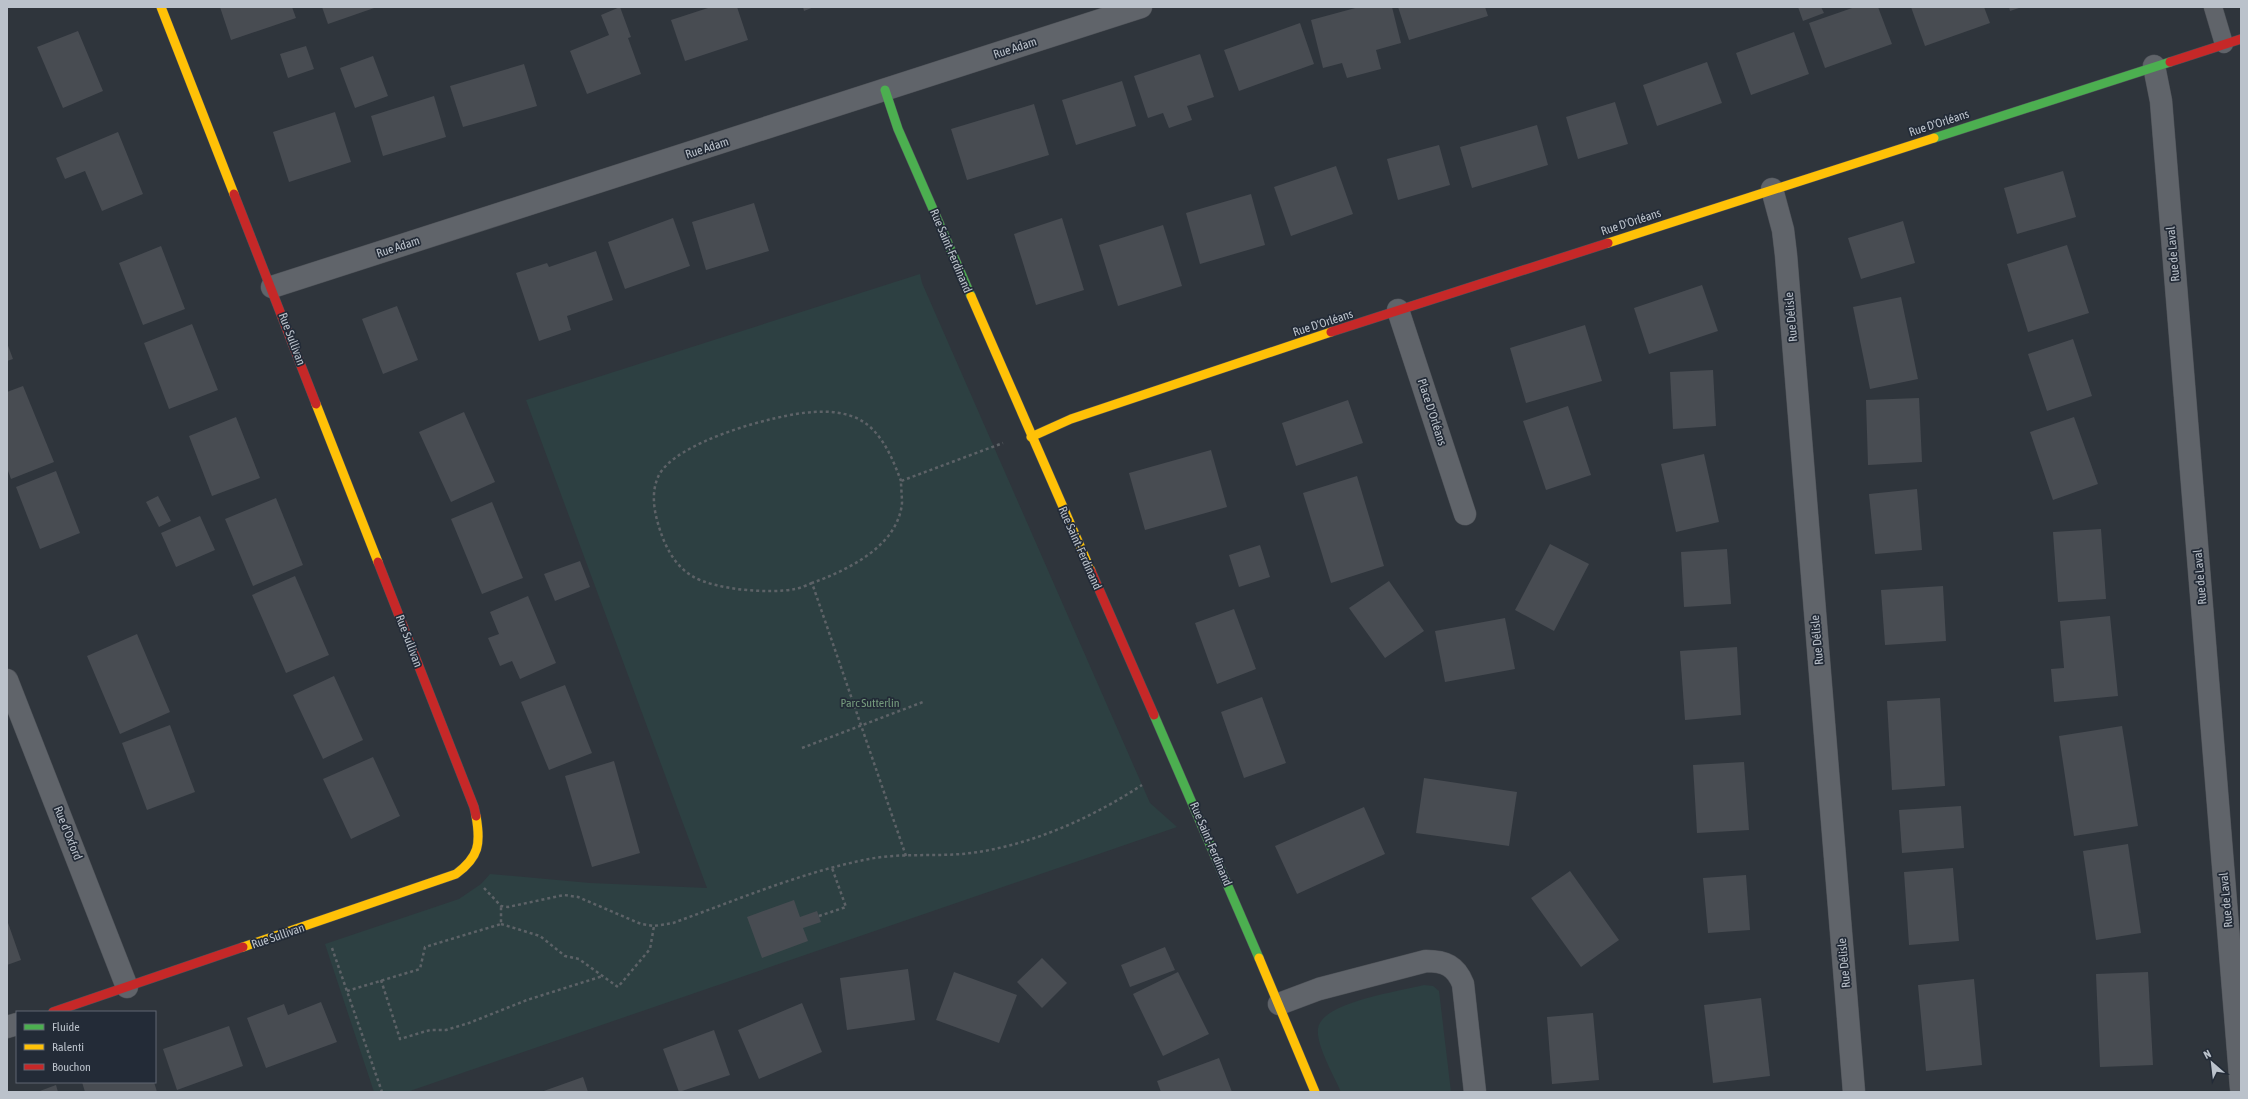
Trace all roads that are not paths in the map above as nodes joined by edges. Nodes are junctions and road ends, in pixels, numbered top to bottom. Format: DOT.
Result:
graph roads {
  1 [pos="161,7"];
  2 [pos="1141,7"];
  3 [pos="2213,7"];
  4 [pos="2233,41"];
  5 [pos="2154,66"];
  6 [pos="885,90"];
  7 [pos="1772,189"];
  8 [pos="272,288"];
  9 [pos="1398,310"];
  10 [pos="1031,437"];
  11 [pos="1465,514"];
  12 [pos="7,680"];
  13 [pos="127,987"];
  14 [pos="1279,1004"];
  15 [pos="56,1011"];
  16 [pos="2241,1088"];
  17 [pos="1315,1092"];
  18 [pos="1475,1092"];
  19 [pos="1854,1092"];
  1 -- 8 [label="street, Rue Sullivan"];
  2 -- 6 [label="street, Rue Adam"];
  3 -- 4 [label="lane"];
  4 -- 5 [label="street, Rue D'Orléans"];
  5 -- 7 [label="street, Rue D'Orléans"];
  5 -- 16 [label="street, Rue de Laval"];
  6 -- 8 [label="street, Rue Adam"];
  6 -- 10 [label="street, Rue Saint-Ferdinand"];
  7 -- 9 [label="street, Rue D'Orléans"];
  7 -- 19 [label="street, Rue Délisle"];
  8 -- 13 [label="street, Rue Sullivan"];
  9 -- 10 [label="street, Rue D'Orléans"];
  9 -- 11 [label="street, Place D'Orléans"];
  10 -- 14 [label="street, Rue Saint-Ferdinand"];
  12 -- 13 [label="street, Rue d'Oxford"];
  13 -- 15 [label="street, Rue Sullivan"];
  14 -- 17 [label="street, Rue Saint-Ferdinand"];
  14 -- 18 [label="street"];
}
